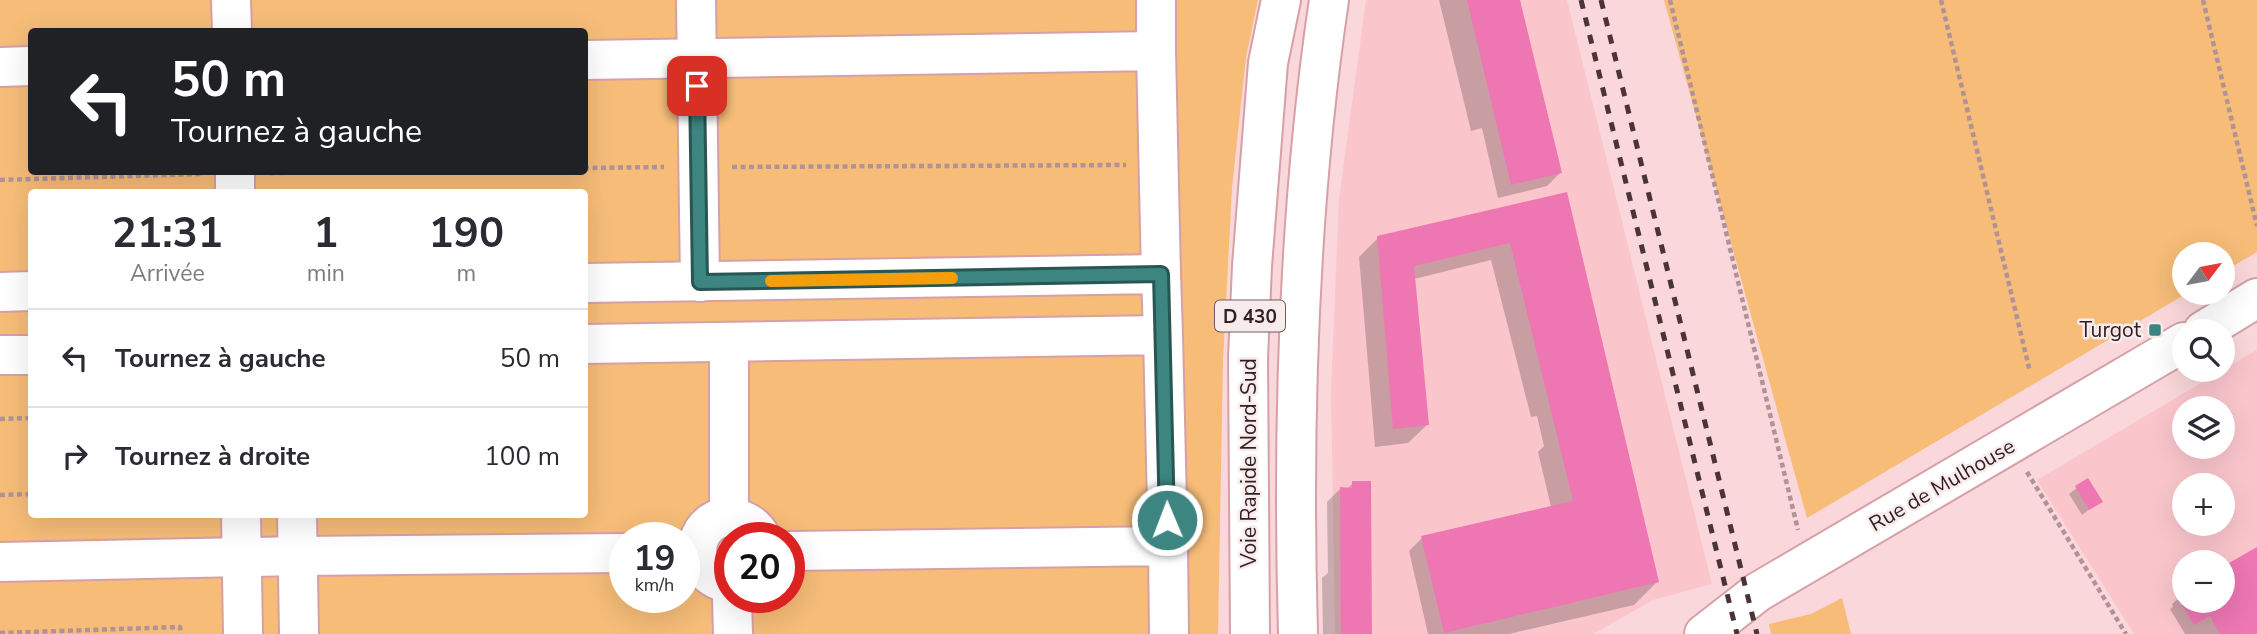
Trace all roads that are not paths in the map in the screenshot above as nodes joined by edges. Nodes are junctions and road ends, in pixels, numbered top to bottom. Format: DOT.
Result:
graph roads {
  1 [pos="232,0"];
  2 [pos="696,0"];
  3 [pos="1156,0"];
  4 [pos="1281,0"];
  5 [pos="1329,0"];
  6 [pos="232,28"];
  7 [pos="1156,51"];
  8 [pos="697,59"];
  9 [pos="588,60"];
  10 [pos="28,66"];
  11 [pos="0,67"];
  12 [pos="1161,274"];
  13 [pos="700,282"];
  14 [pos="588,284"];
  15 [pos="28,291"];
  16 [pos="0,292"];
  17 [pos="2257,298"];
  18 [pos="2223,319"];
  19 [pos="1163,335"];
  20 [pos="729,342"];
  21 [pos="588,344"];
  22 [pos="2172,349"];
  23 [pos="0,355"];
  24 [pos="28,355"];
  25 [pos="729,516"];
  26 [pos="241,518"];
  27 [pos="297,518"];
  28 [pos="747,522"];
  29 [pos="700,535"];
  30 [pos="1168,546"];
  31 [pos="805,551"];
  32 [pos="609,553"];
  33 [pos="298,556"];
  34 [pos="242,557"];
  35 [pos="0,562"];
  36 [pos="700,566"];
  37 [pos="714,579"];
  38 [pos="732,613"];
  39 [pos="243,634"];
  40 [pos="299,634"];
  41 [pos="733,634"];
  42 [pos="1169,634"];
  43 [pos="1250,634"];
  44 [pos="1298,634"];
  45 [pos="1704,634"];
  1 -- 6 [label="main road"];
  2 -- 8 [label="main road"];
  3 -- 7 [label="main road"];
  4 -- 43 [label="main road, Voie Rapide Nord-Sud / D 430"];
  5 -- 44 [label="main road, D 430"];
  7 -- 8 [label="main road"];
  7 -- 12 [label="main road"];
  8 -- 9 [label="main road"];
  8 -- 13 [label="main road"];
  10 -- 11 [label="main road"];
  12 -- 13 [label="main road"];
  12 -- 19 [label="main road"];
  13 -- 14 [label="main road"];
  15 -- 16 [label="main road"];
  17 -- 18 [label="main road"];
  19 -- 20 [label="main road"];
  19 -- 30 [label="main road"];
  20 -- 21 [label="main road"];
  20 -- 25 [label="main road"];
  22 -- 45 [label="main road, Rue de Mulhouse"];
  23 -- 24 [label="main road"];
  25 -- 28 [label="main road"];
  25 -- 29 [label="main road"];
  26 -- 34 [label="main road"];
  27 -- 33 [label="main road"];
  30 -- 31 [label="main road"];
  30 -- 42 [label="main road"];
  32 -- 33 [label="main road"];
  33 -- 34 [label="main road"];
  33 -- 40 [label="main road"];
  34 -- 35 [label="main road"];
  34 -- 39 [label="main road"];
  36 -- 37 [label="main road"];
  38 -- 41 [label="main road"];
}
